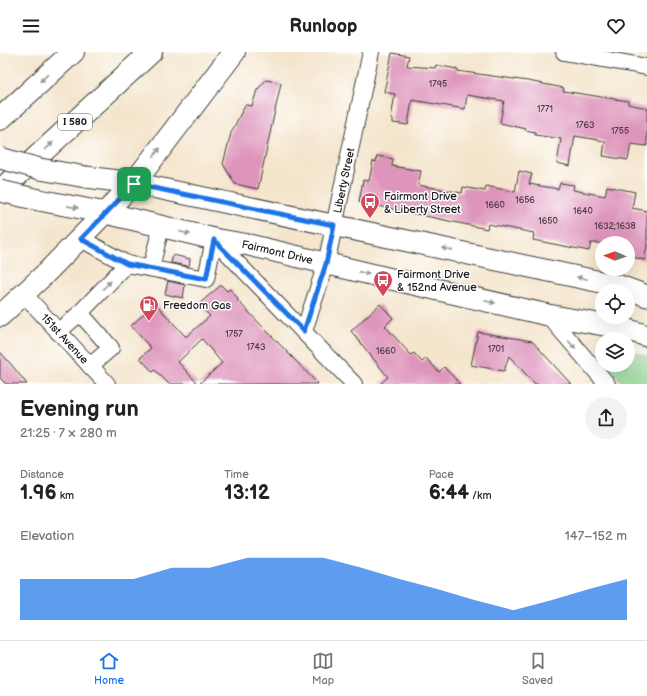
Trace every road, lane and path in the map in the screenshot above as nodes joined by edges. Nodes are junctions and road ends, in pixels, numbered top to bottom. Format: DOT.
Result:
graph roads {
  1 [pos="73,52"];
  2 [pos="150,52"];
  3 [pos="234,52"];
  4 [pos="371,52"];
  5 [pos="564,52"];
  6 [pos="647,67"];
  7 [pos="0,119"];
  8 [pos="0,158"];
  9 [pos="134,184"];
  10 [pos="0,191"];
  11 [pos="106,214"];
  12 [pos="334,225"];
  13 [pos="161,227"];
  14 [pos="81,239"];
  15 [pos="214,240"];
  16 [pos="127,264"];
  17 [pos="326,264"];
  18 [pos="151,268"];
  19 [pos="23,293"];
  20 [pos="647,296"];
  21 [pos="80,313"];
  22 [pos="548,315"];
  23 [pos="0,316"];
  24 [pos="304,331"];
  25 [pos="58,332"];
  26 [pos="647,336"];
  27 [pos="90,366"];
  28 [pos="106,384"];
  29 [pos="354,384"];
  30 [pos="607,384"];
  1 -- 7 [label="highway, one-way"];
  10 -- 2 [label="highway, I 580, one-way"];
  9 -- 3 [label="highway, one-way"];
  4 -- 12 [label="street, Liberty Street"];
  5 -- 6 [label="street"];
  8 -- 9 [label="main road, bridge"];
  9 -- 11 [label="main road"];
  9 -- 12 [label="main road"];
  10 -- 11 [label="main road, Fairmont Drive, one-way, bridge"];
  11 -- 13 [label="main road, Fairmont Drive"];
  11 -- 14 [label="main road"];
  12 -- 17 [label="street, Liberty Street"];
  20 -- 12 [label="main road, one-way"];
  13 -- 15 [label="main road, Fairmont Drive, one-way"];
  13 -- 18 [label="street"];
  14 -- 16 [label="street"];
  14 -- 19 [label="main road"];
  15 -- 17 [label="main road, Fairmont Drive"];
  15 -- 18 [label="street"];
  15 -- 24 [label="street"];
  16 -- 18 [label="street"];
  21 -- 16 [label="street, one-way"];
  17 -- 22 [label="main road, Fairmont Drive, one-way"];
  17 -- 24 [label="street, Liberty Street"];
  19 -- 23 [label="main road"];
  19 -- 25 [label="street, 151st Avenue"];
  21 -- 25 [label="street"];
  21 -- 27 [label="street"];
  22 -- 26 [label="main road, Fairmont Drive"];
  22 -- 30 [label="street, one-way"];
  24 -- 29 [label="street"];
  25 -- 27 [label="street, 151st Avenue"];
  27 -- 28 [label="street, 151st Avenue"];
}
